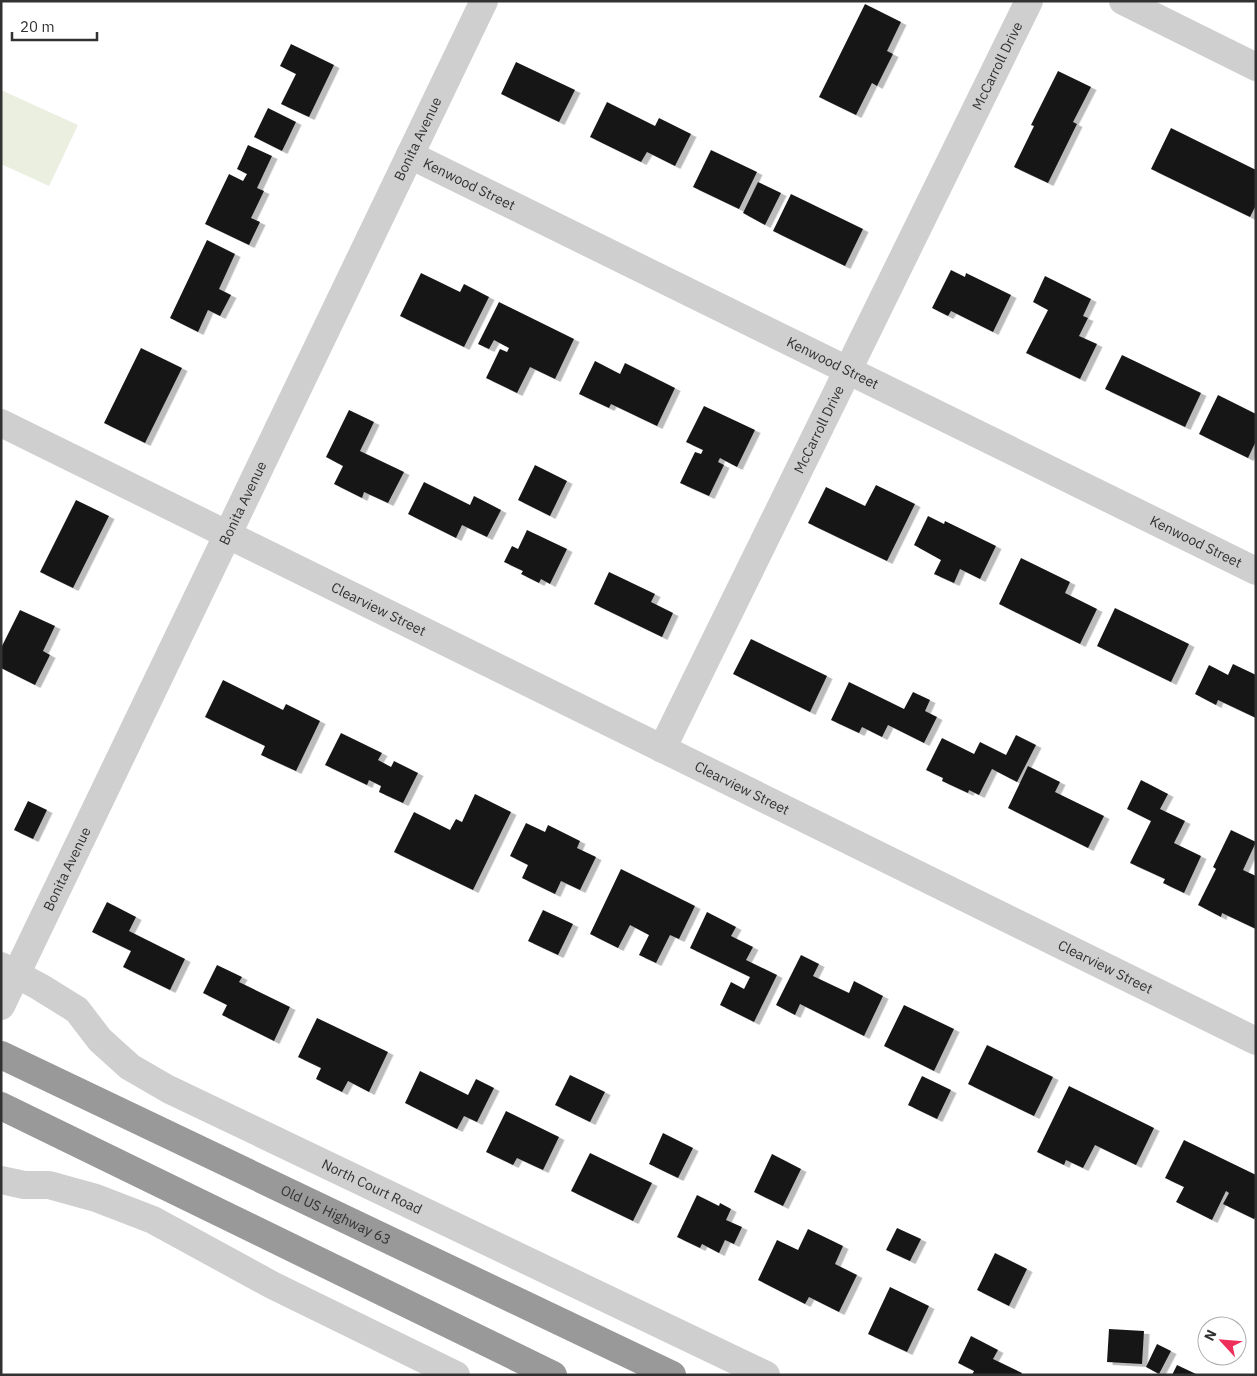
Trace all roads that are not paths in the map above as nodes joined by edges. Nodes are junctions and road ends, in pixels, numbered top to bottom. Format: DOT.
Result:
graph roads {
  1 [pos="484,1"];
  2 [pos="1029,1"];
  3 [pos="1123,1"];
  4 [pos="1256,66"];
  5 [pos="410,155"];
  6 [pos="848,370"];
  7 [pos="1,423"];
  8 [pos="227,536"];
  9 [pos="1256,571"];
  10 [pos="662,750"];
  11 [pos="9,971"];
  12 [pos="1,1006"];
  13 [pos="1256,1042"];
  14 [pos="1,1055"];
  15 [pos="1,1106"];
  16 [pos="1,1180"];
  17 [pos="456,1375"];
  18 [pos="553,1375"];
  19 [pos="672,1375"];
  20 [pos="766,1375"];
  1 -- 5 [label="street, Bonita Avenue"];
  2 -- 6 [label="street, McCarroll Drive"];
  3 -- 4 [label="street"];
  5 -- 6 [label="street, Kenwood Street"];
  5 -- 8 [label="street, Bonita Avenue"];
  6 -- 9 [label="street, Kenwood Street"];
  6 -- 10 [label="street, McCarroll Drive"];
  7 -- 8 [label="street, Clearview Street"];
  8 -- 10 [label="street, Clearview Street"];
  8 -- 11 [label="street, Bonita Avenue"];
  10 -- 13 [label="street, Clearview Street"];
  11 -- 12 [label="street, Bonita Avenue"];
  11 -- 20 [label="street, North Court Road"];
  14 -- 19 [label="highway, Old US Highway 63"];
  15 -- 18 [label="highway"];
  16 -- 17 [label="street"];
}
